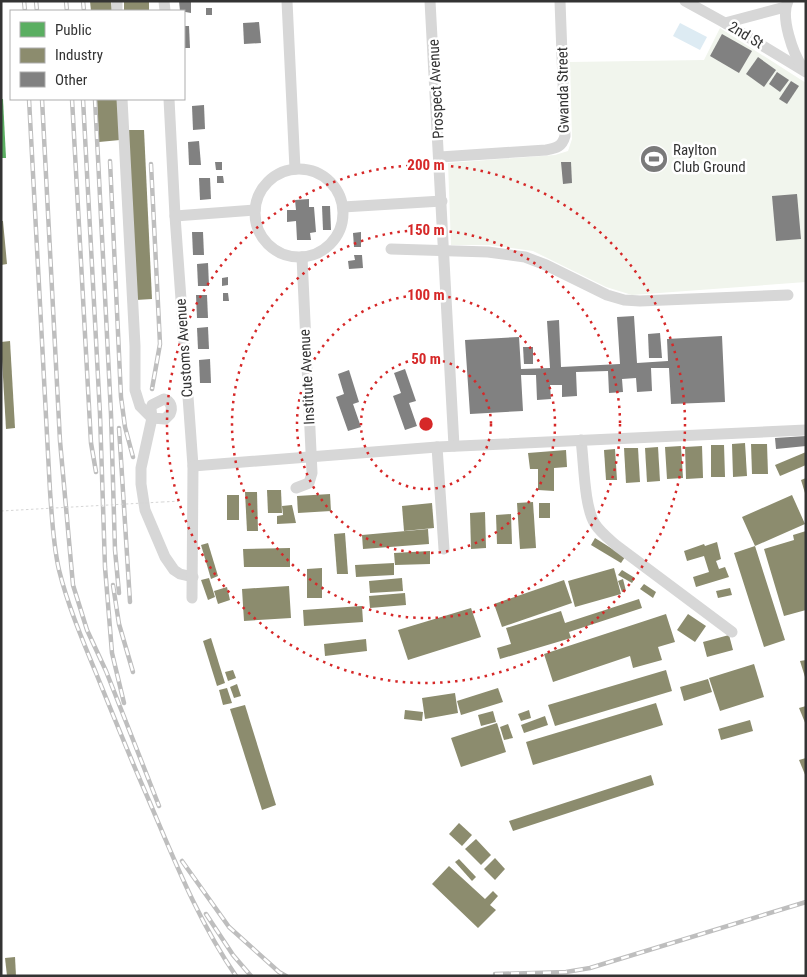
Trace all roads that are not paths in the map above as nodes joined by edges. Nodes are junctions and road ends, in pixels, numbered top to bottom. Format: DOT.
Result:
graph roads {
  1 [pos="287,1"];
  2 [pos="430,1"];
  3 [pos="560,1"];
  4 [pos="685,1"];
  5 [pos="787,4"];
  6 [pos="725,23"];
  7 [pos="806,72"];
  8 [pos="122,100"];
  9 [pos="169,100"];
  10 [pos="440,157"];
  11 [pos="295,168"];
  12 [pos="442,202"];
  13 [pos="343,207"];
  14 [pos="255,210"];
  15 [pos="175,216"];
  16 [pos="391,249"];
  17 [pos="444,250"];
  18 [pos="302,257"];
  19 [pos="788,295"];
  20 [pos="806,430"];
  21 [pos="581,440"];
  22 [pos="454,446"];
  23 [pos="437,447"];
  24 [pos="311,456"];
  25 [pos="193,466"];
  26 [pos="296,488"];
  27 [pos="444,549"];
  28 [pos="193,577"];
  29 [pos="192,598"];
  30 [pos="732,632"];
  1 -- 11 [label="street"];
  2 -- 10 [label="street, Prospect Avenue"];
  3 -- 10 [label="street, Gwanda Street"];
  4 -- 6 [label="street, 2nd St"];
  5 -- 6 [label="street"];
  5 -- 7 [label="street"];
  6 -- 7 [label="street, 2nd St"];
  8 -- 28 [label="street"];
  9 -- 15 [label="street, Customs Avenue"];
  10 -- 12 [label="street, Prospect Avenue"];
  11 -- 13 [label="street"];
  11 -- 14 [label="street"];
  12 -- 13 [label="street"];
  12 -- 17 [label="street, Prospect Avenue"];
  13 -- 18 [label="street"];
  14 -- 15 [label="street"];
  14 -- 18 [label="street"];
  15 -- 25 [label="street, Customs Avenue"];
  16 -- 17 [label="street"];
  17 -- 19 [label="street"];
  17 -- 22 [label="street, Prospect Avenue"];
  18 -- 24 [label="street, Institute Avenue"];
  20 -- 21 [label="street"];
  21 -- 22 [label="street"];
  21 -- 30 [label="street"];
  22 -- 23 [label="street"];
  23 -- 24 [label="street"];
  23 -- 27 [label="street"];
  24 -- 25 [label="street"];
  24 -- 26 [label="street, Institute Avenue"];
  25 -- 28 [label="street, Customs Avenue"];
  28 -- 29 [label="street, Customs Avenue"];
}
